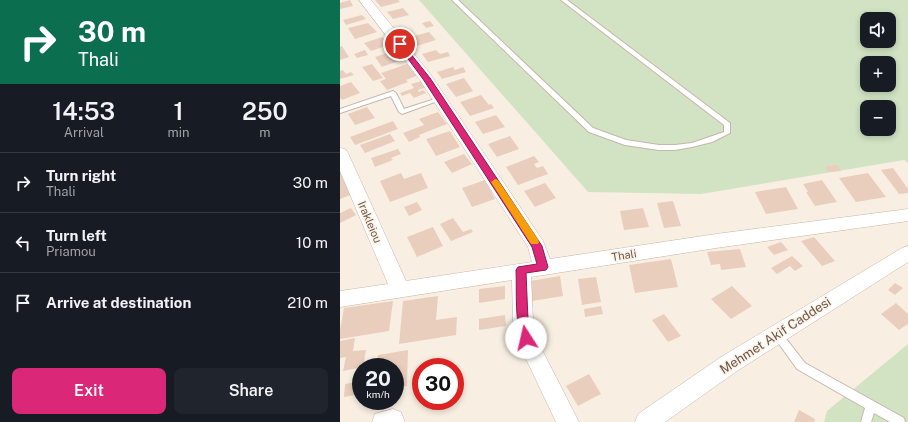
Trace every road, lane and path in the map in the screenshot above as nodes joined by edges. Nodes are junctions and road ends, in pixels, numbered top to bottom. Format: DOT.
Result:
graph roads {
  1 [pos="365,0"];
  2 [pos="455,0"];
  3 [pos="564,0"];
  4 [pos="440,99"];
  5 [pos="340,111"];
  6 [pos="340,153"];
  7 [pos="908,215"];
  8 [pos="908,253"];
  9 [pos="543,267"];
  10 [pos="521,270"];
  11 [pos="400,290"];
  12 [pos="340,299"];
  13 [pos="776,334"];
  14 [pos="871,406"];
  15 [pos="568,422"];
  16 [pos="646,422"];
  17 [pos="866,422"];
  18 [pos="900,422"];
  1 -- 4 [label="street"];
  2 -- 3 [label="lane"];
  4 -- 5 [label="lane"];
  4 -- 9 [label="street"];
  6 -- 11 [label="street, Irakleiou"];
  7 -- 9 [label="street, Thali"];
  8 -- 13 [label="street, Mehmet Akif Caddesi"];
  9 -- 10 [label="street, Thali"];
  10 -- 11 [label="street, Thali"];
  10 -- 15 [label="street"];
  11 -- 12 [label="street, Thali"];
  13 -- 14 [label="lane"];
  13 -- 16 [label="street, Mehmet Akif Caddesi"];
  14 -- 17 [label="lane"];
  14 -- 18 [label="lane"];
}
